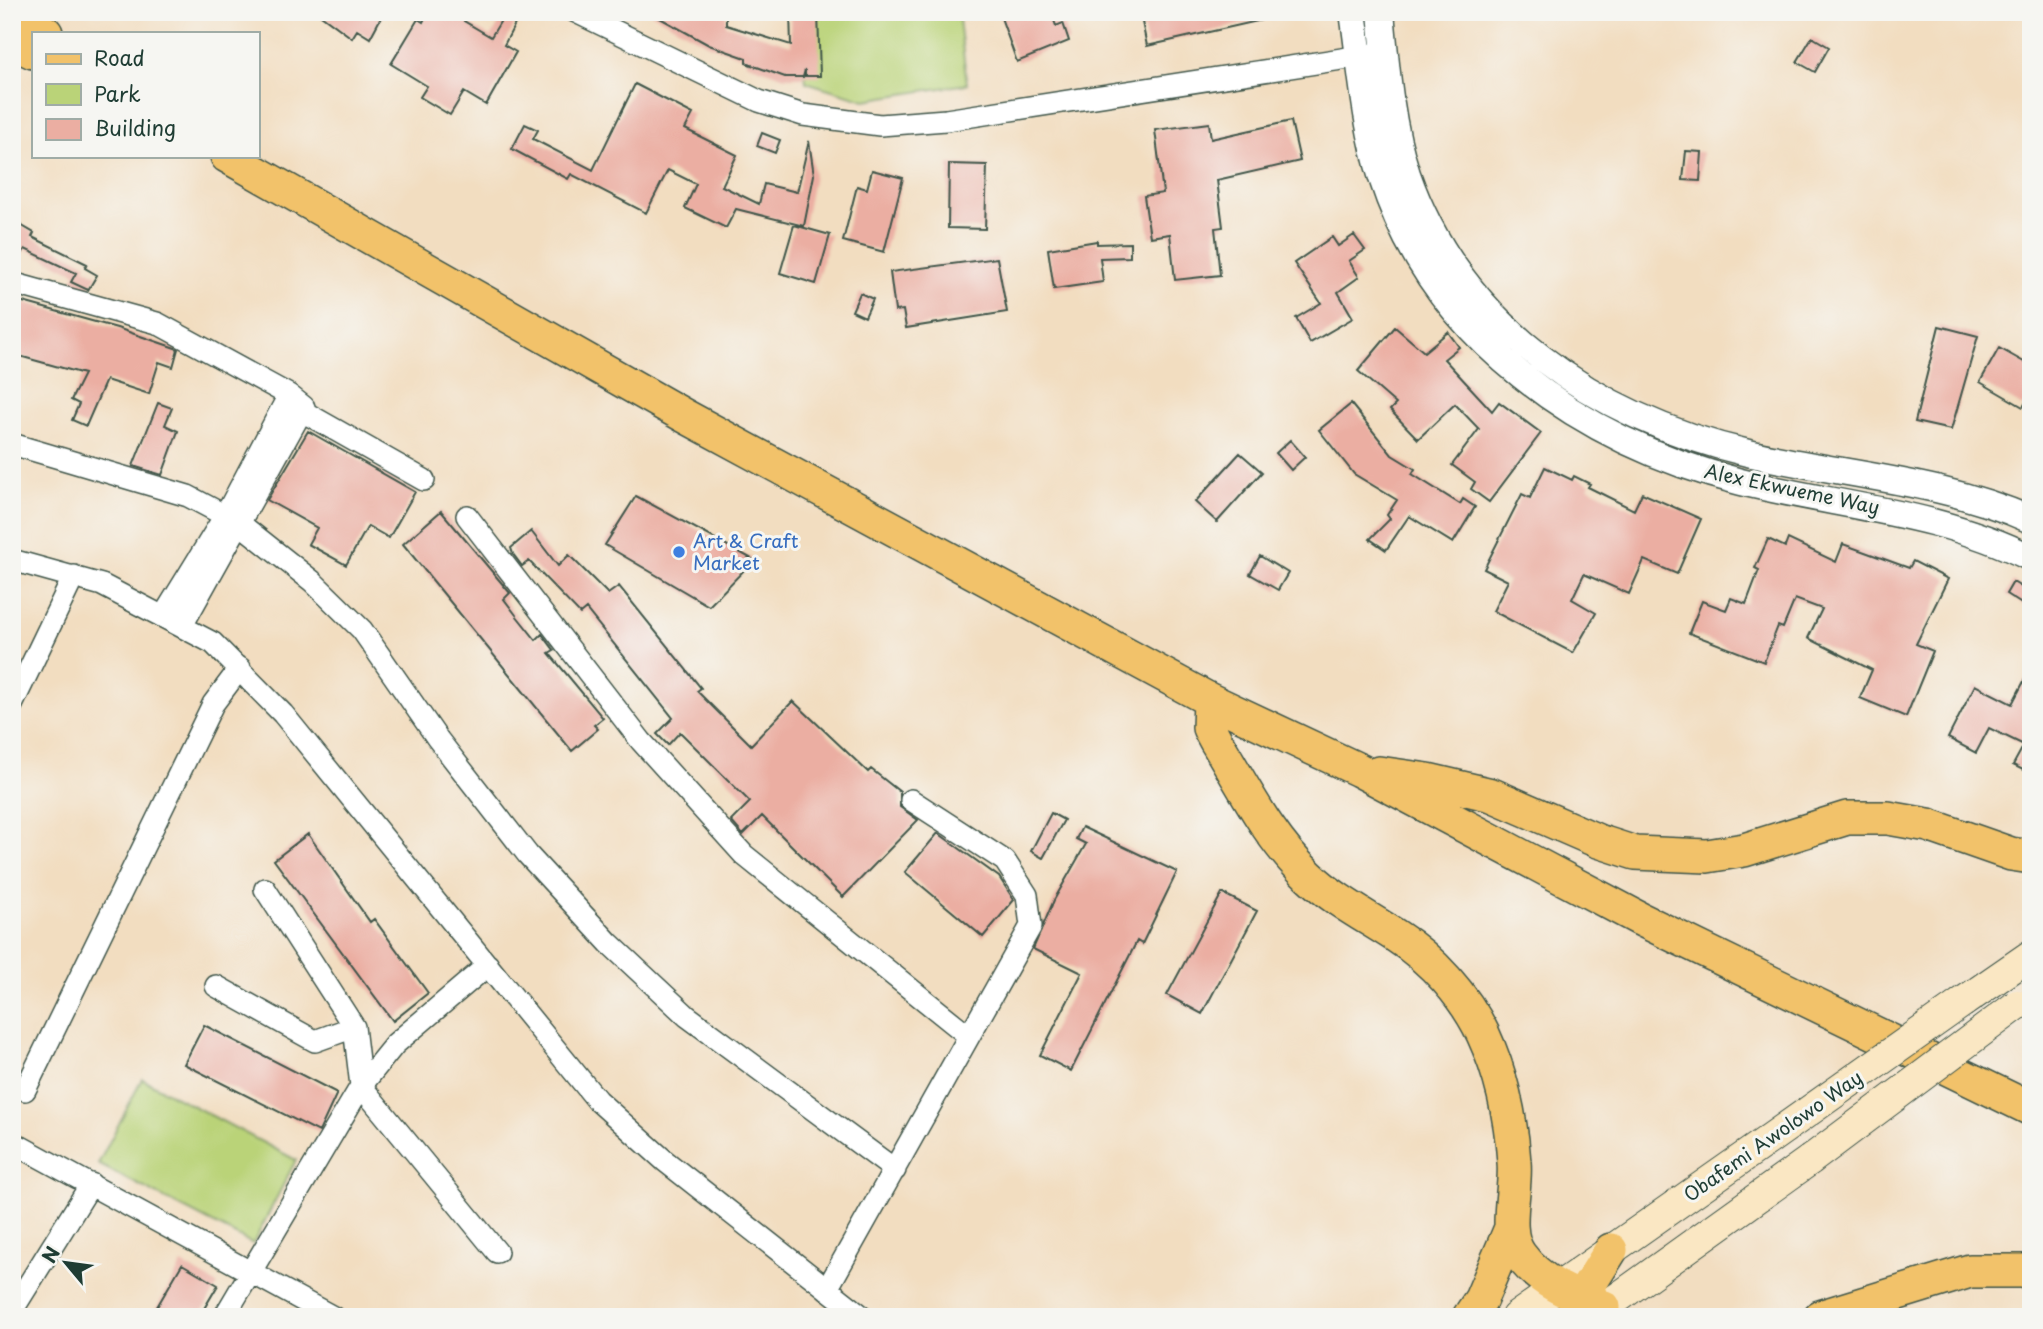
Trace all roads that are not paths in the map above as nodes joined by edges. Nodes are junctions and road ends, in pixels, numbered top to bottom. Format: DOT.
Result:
graph roads {
  1 [pos="13,12"];
  2 [pos="576,12"];
  3 [pos="1353,12"];
  4 [pos="1381,12"];
  5 [pos="44,32"];
  6 [pos="12,42"];
  7 [pos="32,52"];
  8 [pos="1372,55"];
  9 [pos="231,158"];
  10 [pos="12,283"];
  11 [pos="296,403"];
  12 [pos="12,444"];
  13 [pos="424,480"];
  14 [pos="467,516"];
  15 [pos="232,519"];
  16 [pos="2031,520"];
  17 [pos="2031,558"];
  18 [pos="12,560"];
  19 [pos="74,576"];
  20 [pos="164,615"];
  21 [pos="183,624"];
  22 [pos="240,668"];
  23 [pos="1210,700"];
  24 [pos="12,705"];
  25 [pos="1359,771"];
  26 [pos="911,800"];
  27 [pos="2024,860"];
  28 [pos="265,890"];
  29 [pos="2031,955"];
  30 [pos="488,965"];
  31 [pos="216,986"];
  32 [pos="2024,1000"];
  33 [pos="354,1027"];
  34 [pos="969,1036"];
  35 [pos="361,1086"];
  36 [pos="25,1090"];
  37 [pos="2031,1109"];
  38 [pos="12,1142"];
  39 [pos="895,1170"];
  40 [pos="91,1184"];
  41 [pos="1511,1228"];
  42 [pos="1611,1250"];
  43 [pos="497,1252"];
  44 [pos="252,1271"];
  45 [pos="2031,1271"];
  46 [pos="827,1289"];
  47 [pos="1583,1306"];
  48 [pos="12,1311"];
  49 [pos="224,1317"];
  50 [pos="333,1317"];
  51 [pos="863,1317"];
  52 [pos="1469,1317"];
  53 [pos="1516,1317"];
  54 [pos="1820,1317"];
  1 -- 5 [label="main road"];
  2 -- 8 [label="street"];
  3 -- 8 [label="street, Alex Ekwueme Way"];
  4 -- 8 [label="street, Alex Ekwueme Way"];
  6 -- 7 [label="main road"];
  8 -- 16 [label="street, Alex Ekwueme Way"];
  8 -- 17 [label="street, Alex Ekwueme Way"];
  9 -- 23 [label="main road"];
  10 -- 11 [label="street"];
  11 -- 13 [label="street"];
  11 -- 15 [label="street"];
  12 -- 15 [label="street"];
  14 -- 34 [label="street"];
  15 -- 20 [label="street"];
  15 -- 21 [label="street"];
  15 -- 39 [label="street"];
  18 -- 19 [label="street"];
  19 -- 20 [label="street"];
  19 -- 24 [label="street"];
  20 -- 21 [label="street"];
  21 -- 22 [label="street"];
  22 -- 30 [label="street"];
  22 -- 36 [label="street"];
  23 -- 25 [label="main road"];
  23 -- 41 [label="main road"];
  25 -- 27 [label="main road"];
  25 -- 37 [label="main road"];
  26 -- 34 [label="street"];
  28 -- 33 [label="street"];
  29 -- 42 [label="main road, Obafemi Awolowo Way, bridge"];
  30 -- 35 [label="street"];
  30 -- 46 [label="street"];
  31 -- 33 [label="street"];
  32 -- 47 [label="main road, Obafemi Awolowo Way, bridge"];
  33 -- 35 [label="street"];
  34 -- 39 [label="street"];
  35 -- 43 [label="street"];
  35 -- 44 [label="street"];
  38 -- 40 [label="street"];
  39 -- 46 [label="street"];
  40 -- 44 [label="street"];
  40 -- 48 [label="street"];
  41 -- 47 [label="main road"];
  41 -- 52 [label="main road"];
  42 -- 47 [label="main road"];
  44 -- 49 [label="street"];
  44 -- 50 [label="street"];
  45 -- 54 [label="main road"];
  46 -- 51 [label="street"];
  47 -- 53 [label="main road, Obafemi Awolowo Way"];
}
